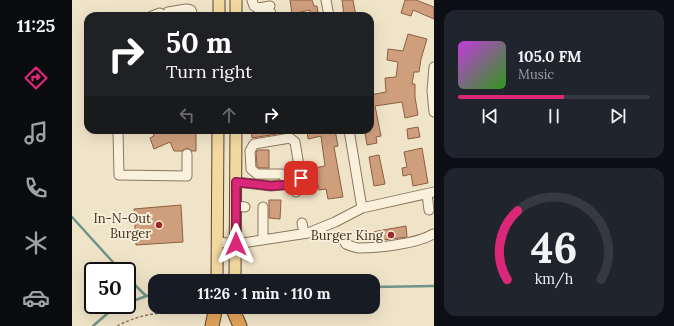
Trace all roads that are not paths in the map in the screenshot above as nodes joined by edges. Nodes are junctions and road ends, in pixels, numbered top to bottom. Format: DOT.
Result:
graph roads {
  1 [pos="220,0"];
  2 [pos="236,0"];
  3 [pos="252,0"];
  4 [pos="326,0"];
  5 [pos="271,9"];
  6 [pos="170,12"];
  7 [pos="192,12"];
  8 [pos="219,12"];
  9 [pos="236,12"];
  10 [pos="328,12"];
  11 [pos="434,67"];
  12 [pos="434,112"];
  13 [pos="119,134"];
  14 [pos="218,134"];
  15 [pos="236,134"];
  16 [pos="350,134"];
  17 [pos="187,154"];
  18 [pos="147,166"];
  19 [pos="151,176"];
  20 [pos="236,182"];
  21 [pos="290,184"];
  22 [pos="296,192"];
  23 [pos="431,193"];
  24 [pos="263,207"];
  25 [pos="362,208"];
  26 [pos="429,210"];
  27 [pos="302,222"];
  28 [pos="304,233"];
  29 [pos="433,234"];
  30 [pos="263,240"];
  31 [pos="344,241"];
  32 [pos="218,242"];
  33 [pos="236,244"];
  34 [pos="218,274"];
  35 [pos="235,274"];
  36 [pos="215,314"];
  37 [pos="216,314"];
  38 [pos="234,314"];
  39 [pos="236,314"];
  40 [pos="212,326"];
  41 [pos="217,326"];
  42 [pos="234,326"];
  43 [pos="240,326"];
  1 -- 8 [label="main road"];
  2 -- 9 [label="main road"];
  3 -- 5 [label="street"];
  4 -- 10 [label="street"];
  6 -- 7 [label="street"];
  11 -- 12 [label="street"];
  13 -- 19 [label="street"];
  14 -- 32 [label="main road"];
  15 -- 20 [label="main road"];
  16 -- 25 [label="street"];
  17 -- 19 [label="street"];
  18 -- 19 [label="street"];
  20 -- 21 [label="street"];
  20 -- 33 [label="main road"];
  21 -- 21 [label="street"];
  21 -- 22 [label="street"];
  23 -- 25 [label="street"];
  23 -- 26 [label="street"];
  24 -- 30 [label="street"];
  25 -- 28 [label="street"];
  27 -- 28 [label="street"];
  28 -- 30 [label="street"];
  29 -- 31 [label="street"];
  30 -- 33 [label="street"];
  32 -- 33 [label="street"];
  32 -- 34 [label="main road"];
  33 -- 35 [label="main road"];
  36 -- 40 [label="highway"];
  37 -- 41 [label="main road"];
  38 -- 42 [label="main road"];
  39 -- 43 [label="highway"];
}
